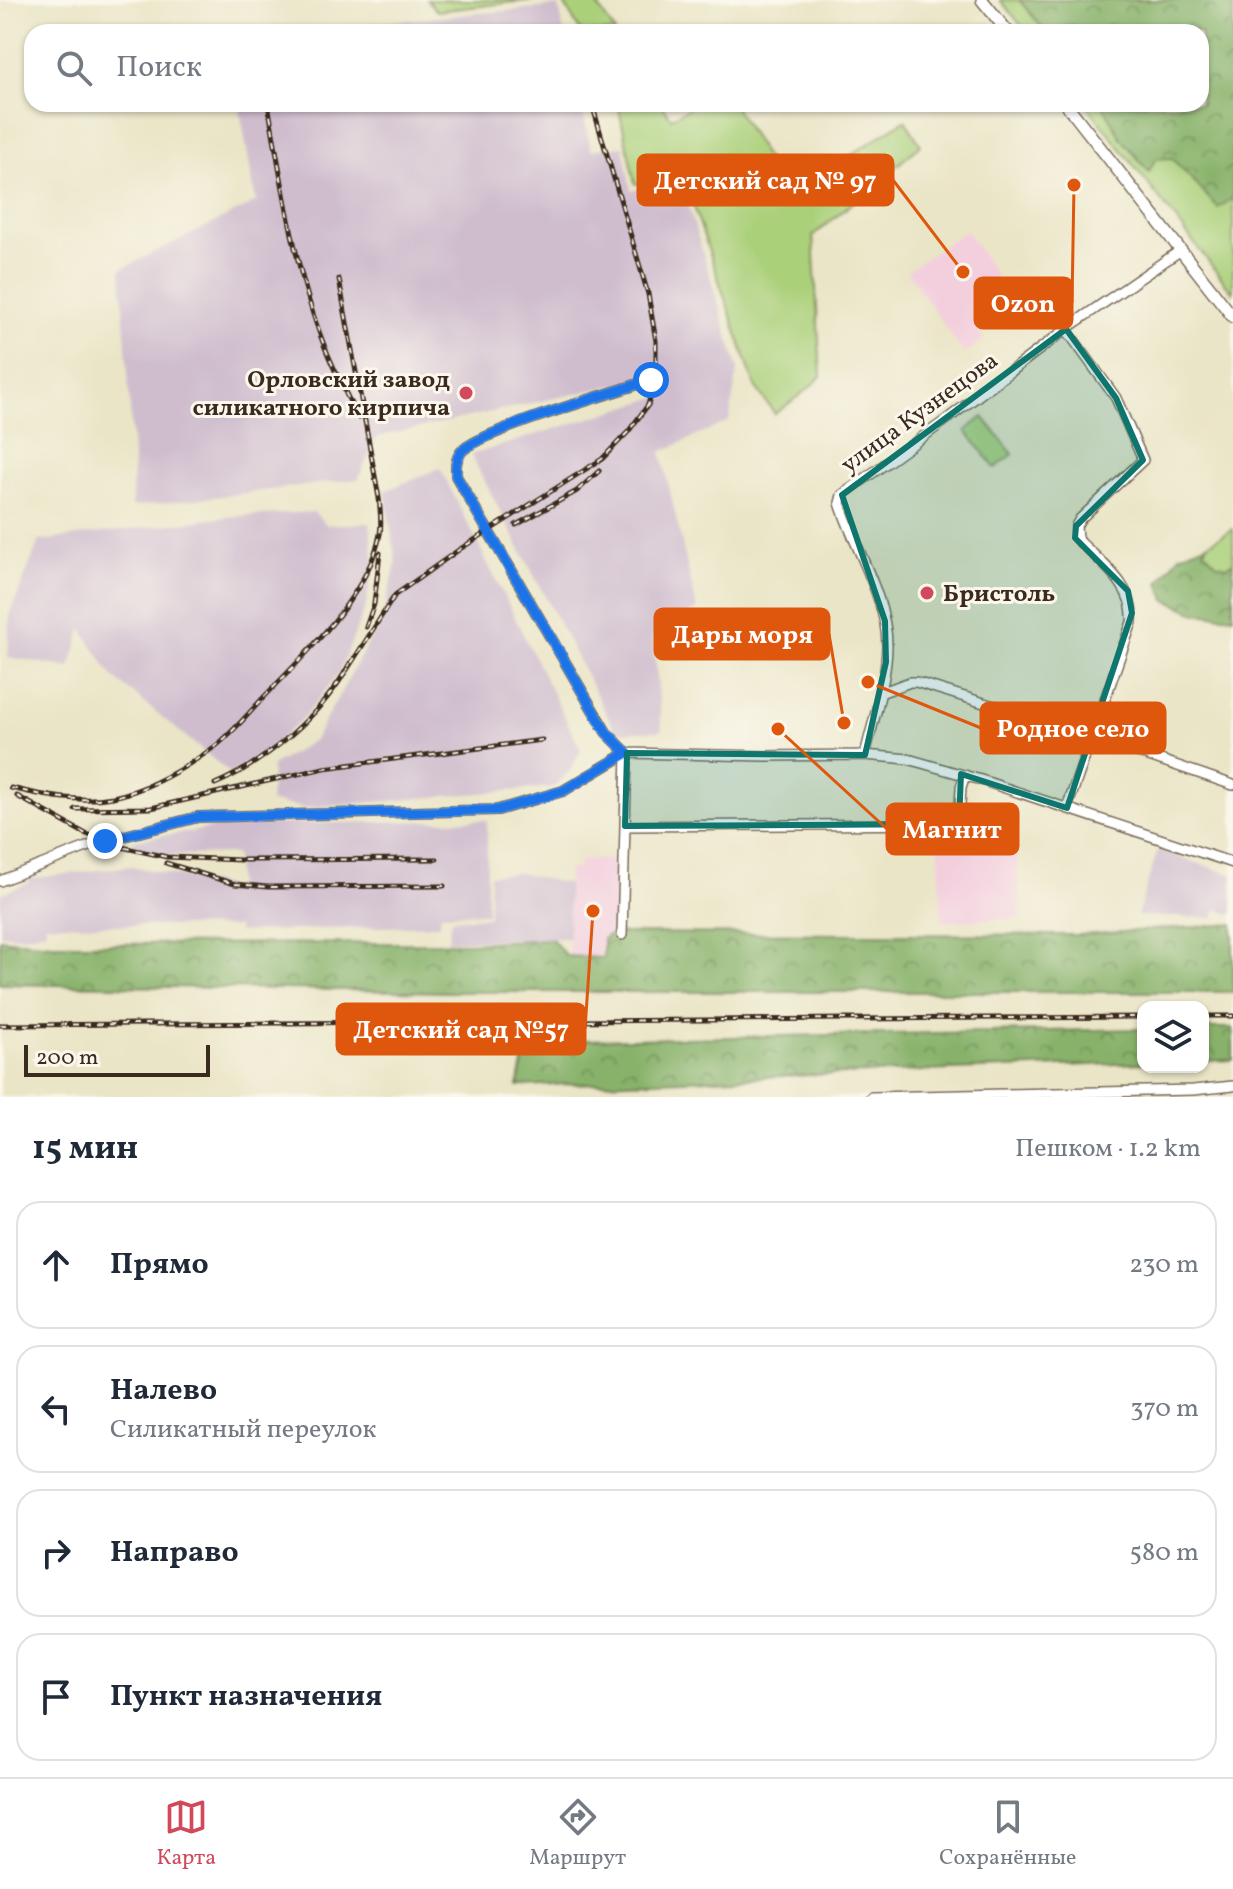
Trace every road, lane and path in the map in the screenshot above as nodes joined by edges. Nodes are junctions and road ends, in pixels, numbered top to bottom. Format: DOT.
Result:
graph roads {
  1 [pos="982,0"];
  2 [pos="1002,24"];
  3 [pos="1072,112"];
  4 [pos="1181,250"];
  5 [pos="1233,317"];
  6 [pos="1066,329"];
  7 [pos="651,380"];
  8 [pos="880,693"];
  9 [pos="1091,736"];
  10 [pos="627,753"];
  11 [pos="865,755"];
  12 [pos="965,775"];
  13 [pos="1233,785"];
  14 [pos="1067,808"];
  15 [pos="625,826"];
  16 [pos="1233,863"];
  17 [pos="0,881"];
  18 [pos="622,935"];
  19 [pos="1233,1086"];
  20 [pos="871,1097"];
  1 -- 2 [label="main road"];
  3 -- 4 [label="main road"];
  4 -- 5 [label="main road"];
  4 -- 6 [label="street, улица Кузнецова"];
  6 -- 8 [label="street, улица Кузнецова"];
  6 -- 9 [label="street"];
  7 -- 10 [label="street"];
  8 -- 9 [label="street"];
  8 -- 11 [label="street"];
  9 -- 13 [label="street"];
  9 -- 14 [label="street"];
  10 -- 11 [label="street"];
  10 -- 15 [label="street"];
  10 -- 17 [label="street"];
  11 -- 12 [label="street"];
  12 -- 14 [label="street"];
  12 -- 15 [label="street"];
  14 -- 16 [label="street"];
  15 -- 18 [label="street"];
  19 -- 20 [label="street"];
}
